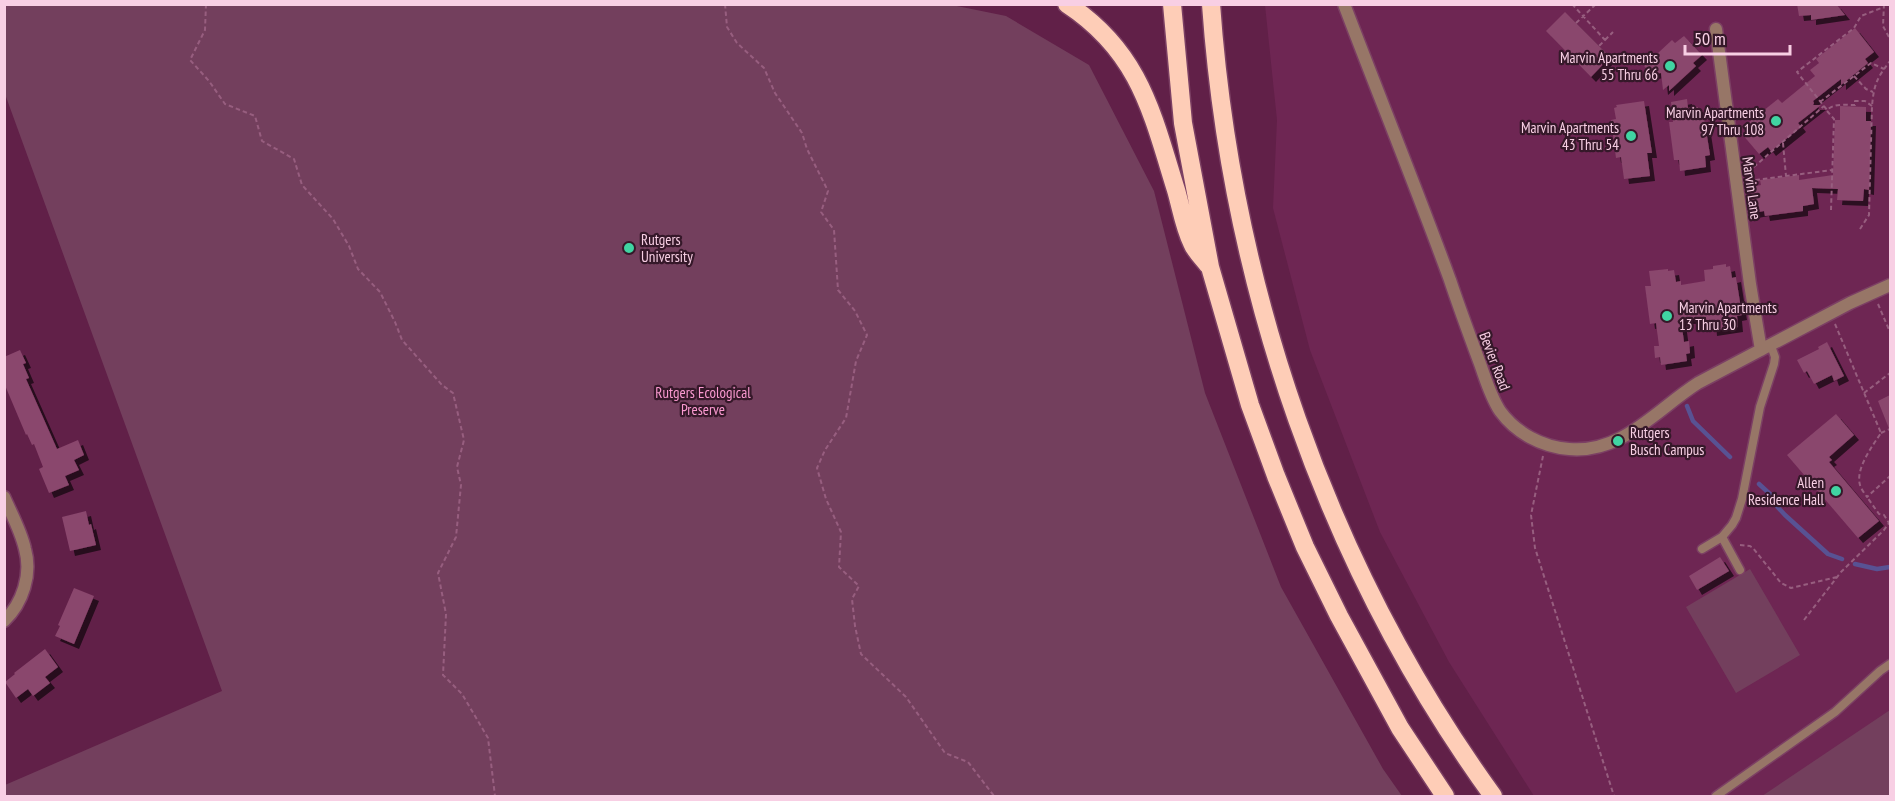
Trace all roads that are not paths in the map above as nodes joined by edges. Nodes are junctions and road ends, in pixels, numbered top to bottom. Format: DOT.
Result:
graph roads {
  1 [pos="1067,4"];
  2 [pos="1172,4"];
  3 [pos="1344,4"];
  4 [pos="1211,5"];
  5 [pos="1716,29"];
  6 [pos="1210,267"];
  7 [pos="1890,285"];
  8 [pos="1766,348"];
  9 [pos="4,497"];
  10 [pos="1722,537"];
  11 [pos="1702,549"];
  12 [pos="1740,570"];
  13 [pos="4,621"];
  14 [pos="1890,664"];
  15 [pos="1445,796"];
  16 [pos="1493,796"];
  17 [pos="1716,796"];
  1 -- 6 [label="highway"];
  2 -- 6 [label="highway"];
  3 -- 8 [label="street, Bevier Road"];
  4 -- 16 [label="highway"];
  5 -- 8 [label="street, Marvin Lane"];
  6 -- 15 [label="highway"];
  7 -- 8 [label="street, Bevier Road"];
  8 -- 10 [label="lane"];
  9 -- 13 [label="street"];
  10 -- 11 [label="lane"];
  10 -- 12 [label="lane"];
  14 -- 17 [label="lane"];
}
